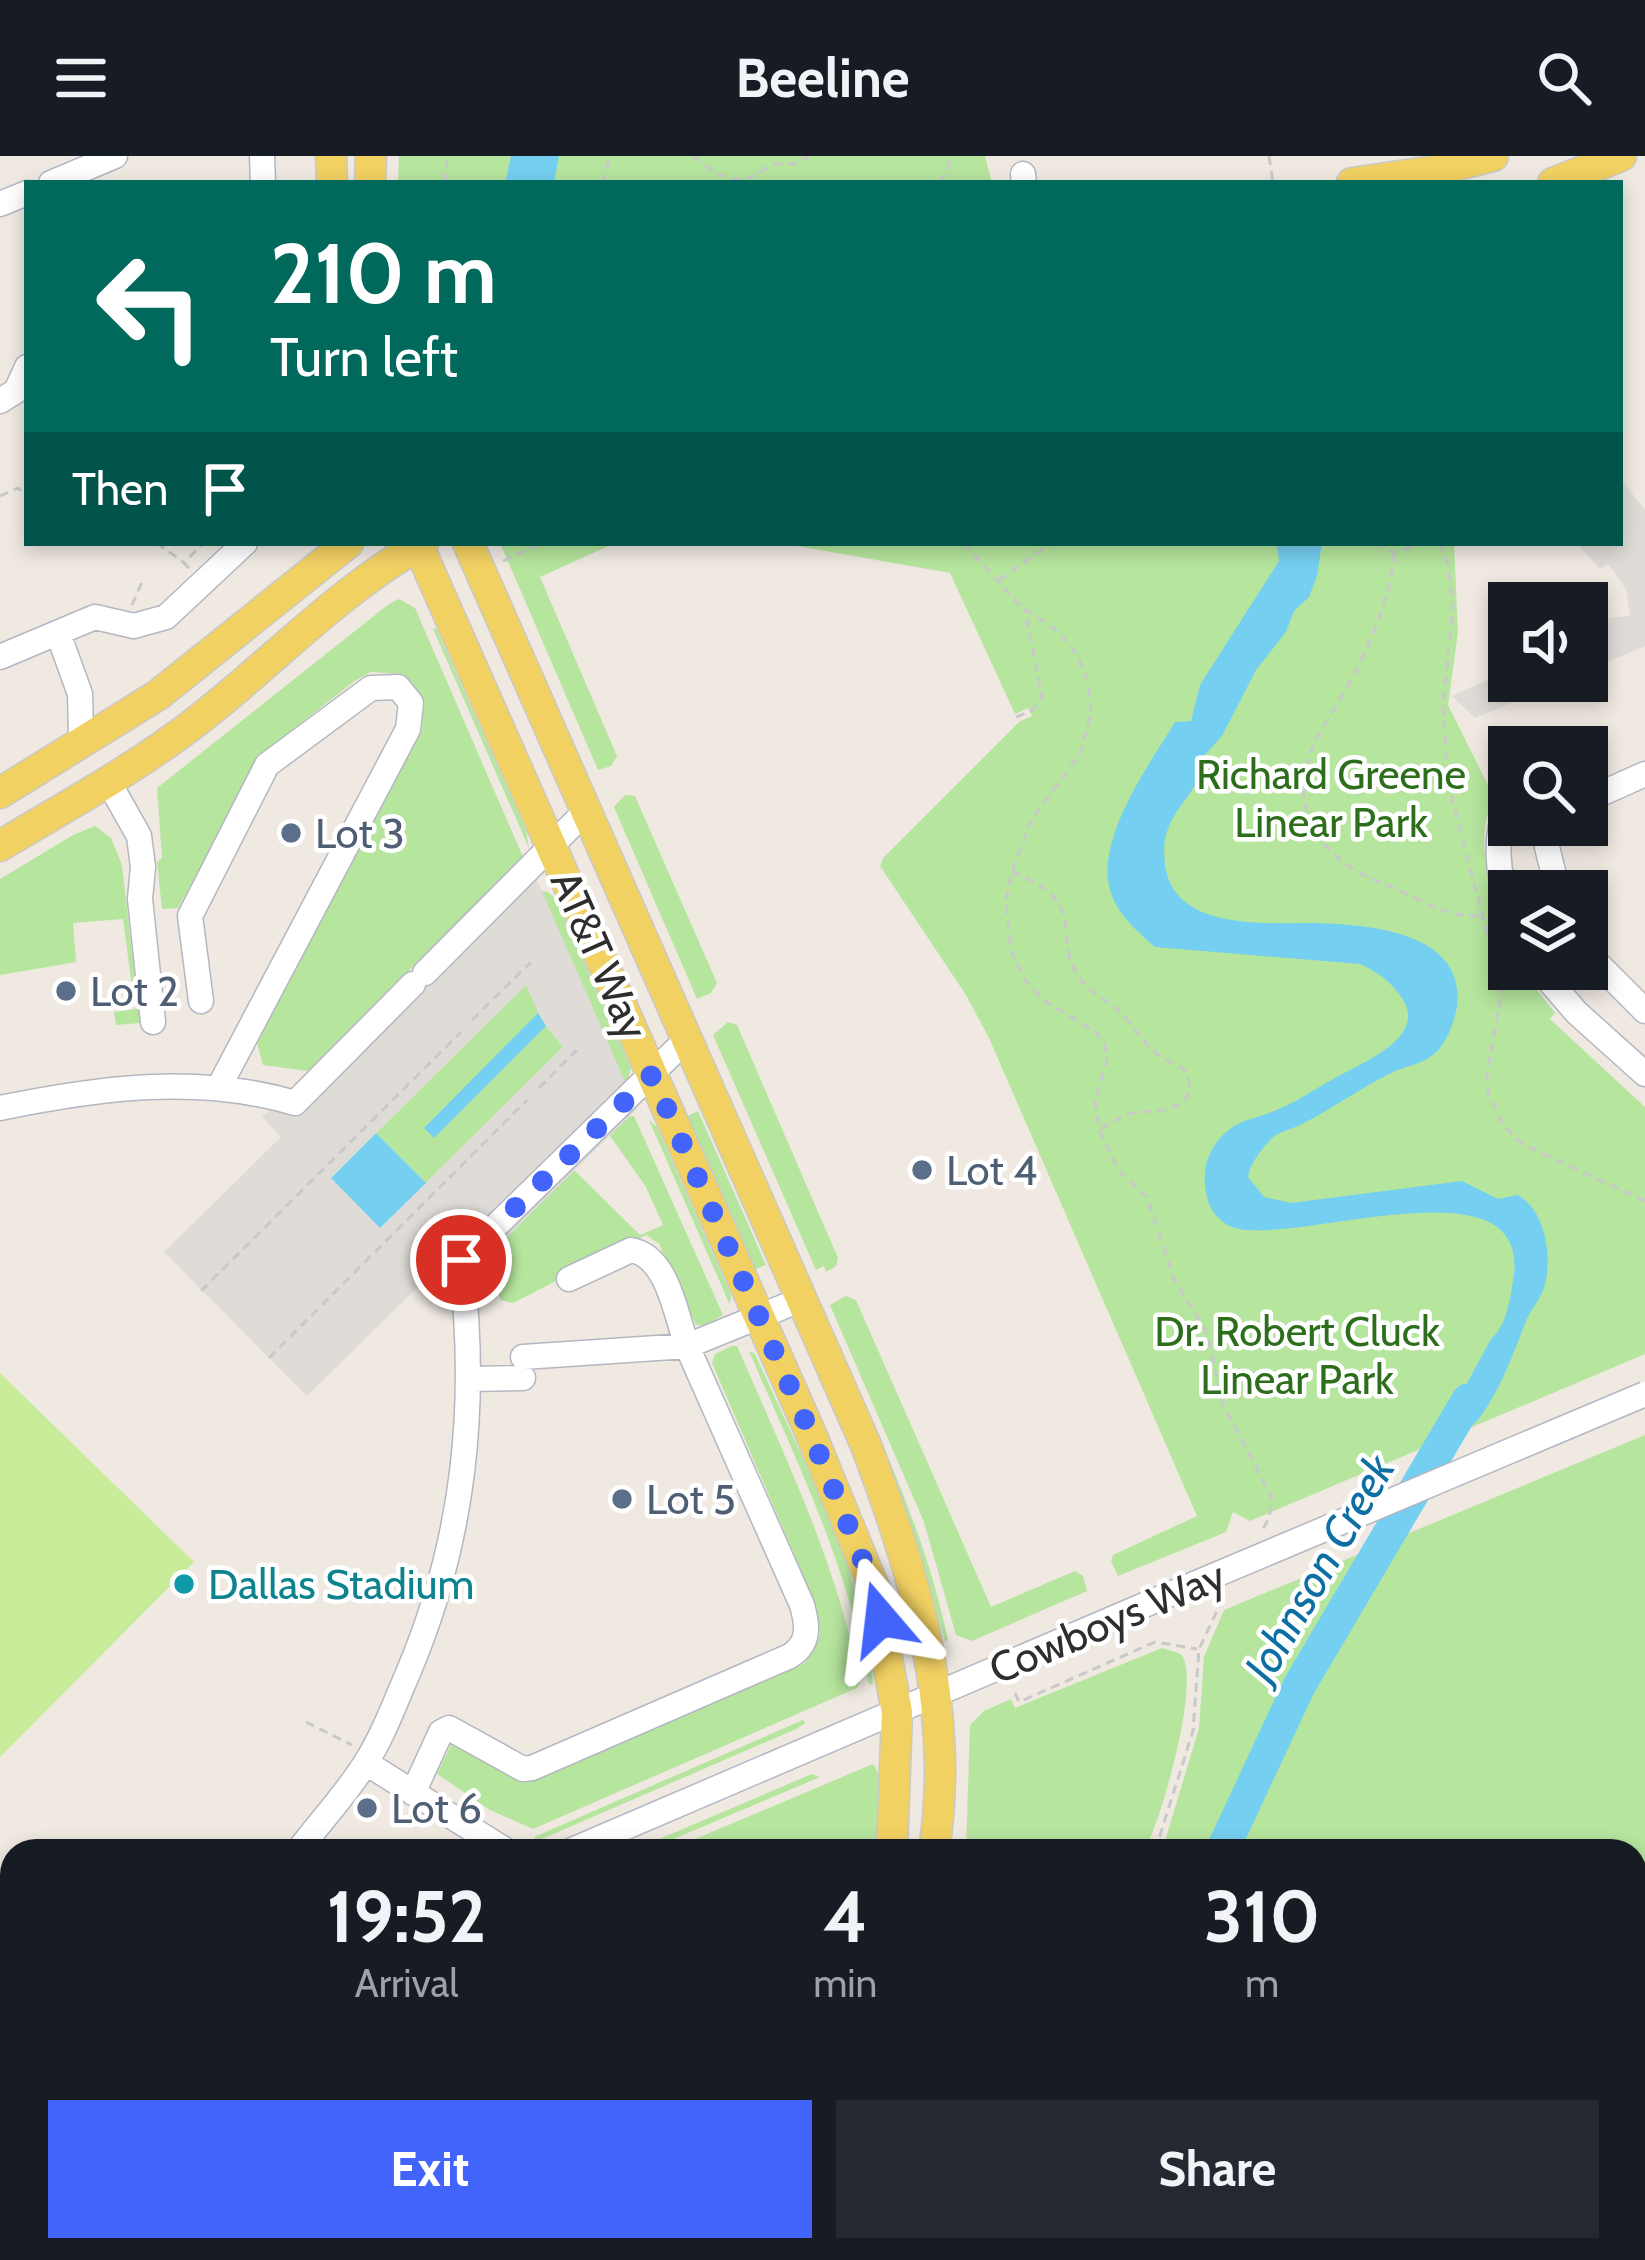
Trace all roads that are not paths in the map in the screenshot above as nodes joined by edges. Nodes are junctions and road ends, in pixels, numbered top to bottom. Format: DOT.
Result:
graph roads {
  1 [pos="115,156"];
  2 [pos="1492,156"];
  3 [pos="1621,156"];
  4 [pos="1436,177"];
  5 [pos="58,180"];
  6 [pos="1399,180"];
  7 [pos="1561,180"];
  8 [pos="24,374"];
  9 [pos="0,401"];
  10 [pos="242,546"];
  11 [pos="327,546"];
  12 [pos="344,546"];
  13 [pos="417,546"];
  14 [pos="421,546"];
  15 [pos="469,546"];
  16 [pos="308,573"];
  17 [pos="58,633"];
  18 [pos="0,657"];
  19 [pos="83,738"];
  20 [pos="1645,774"];
  21 [pos="108,781"];
  22 [pos="1608,791"];
  23 [pos="0,793"];
  24 [pos="586,811"];
  25 [pos="0,845"];
  26 [pos="551,847"];
  27 [pos="1608,974"];
  28 [pos="1557,990"];
  29 [pos="202,1000"];
  30 [pos="1645,1011"];
  31 [pos="153,1022"];
  32 [pos="686,1040"];
  33 [pos="1645,1074"];
  34 [pos="652,1075"];
  35 [pos="219,1087"];
  36 [pos="0,1108"];
  37 [pos="569,1279"];
  38 [pos="800,1300"];
  39 [pos="759,1318"];
  40 [pos="687,1346"];
  41 [pos="470,1379"];
  42 [pos="1645,1394"];
  43 [pos="936,1695"];
  44 [pos="897,1712"];
  45 [pos="366,1763"];
  46 [pos="413,1793"];
  47 [pos="307,1839"];
  48 [pos="488,1839"];
  49 [pos="598,1839"];
  50 [pos="892,1839"];
  51 [pos="936,1839"];
  1 -- 5 [label="street"];
  2 -- 4 [label="main road"];
  3 -- 7 [label="main road"];
  4 -- 6 [label="main road"];
  8 -- 9 [label="street"];
  10 -- 17 [label="street"];
  11 -- 16 [label="main road"];
  12 -- 16 [label="main road"];
  13 -- 21 [label="main road"];
  14 -- 26 [label="main road, AT&T Way"];
  15 -- 24 [label="main road, AT&T Way"];
  16 -- 19 [label="main road"];
  17 -- 18 [label="street"];
  17 -- 19 [label="street"];
  19 -- 21 [label="main road"];
  19 -- 23 [label="main road"];
  20 -- 22 [label="street"];
  21 -- 25 [label="main road"];
  21 -- 31 [label="street"];
  24 -- 26 [label="street"];
  24 -- 32 [label="main road, AT&T Way"];
  26 -- 34 [label="main road, AT&T Way"];
  26 -- 35 [label="street"];
  27 -- 30 [label="street"];
  28 -- 33 [label="street"];
  29 -- 35 [label="street"];
  32 -- 34 [label="street"];
  32 -- 38 [label="main road, AT&T Way"];
  34 -- 39 [label="main road, AT&T Way"];
  34 -- 41 [label="street"];
  35 -- 36 [label="street"];
  37 -- 40 [label="street"];
  38 -- 39 [label="street"];
  38 -- 43 [label="main road, AT&T Way"];
  39 -- 40 [label="street"];
  39 -- 44 [label="main road, AT&T Way"];
  40 -- 41 [label="street"];
  40 -- 46 [label="street"];
  41 -- 45 [label="street"];
  42 -- 43 [label="street, Cowboys Way, bridge"];
  43 -- 44 [label="street, Cowboys Way"];
  43 -- 51 [label="main road, AT&T Way"];
  44 -- 49 [label="street, Cowboys Way"];
  44 -- 50 [label="main road, AT&T Way"];
  45 -- 46 [label="street"];
  45 -- 47 [label="street"];
  46 -- 48 [label="street"];
}
